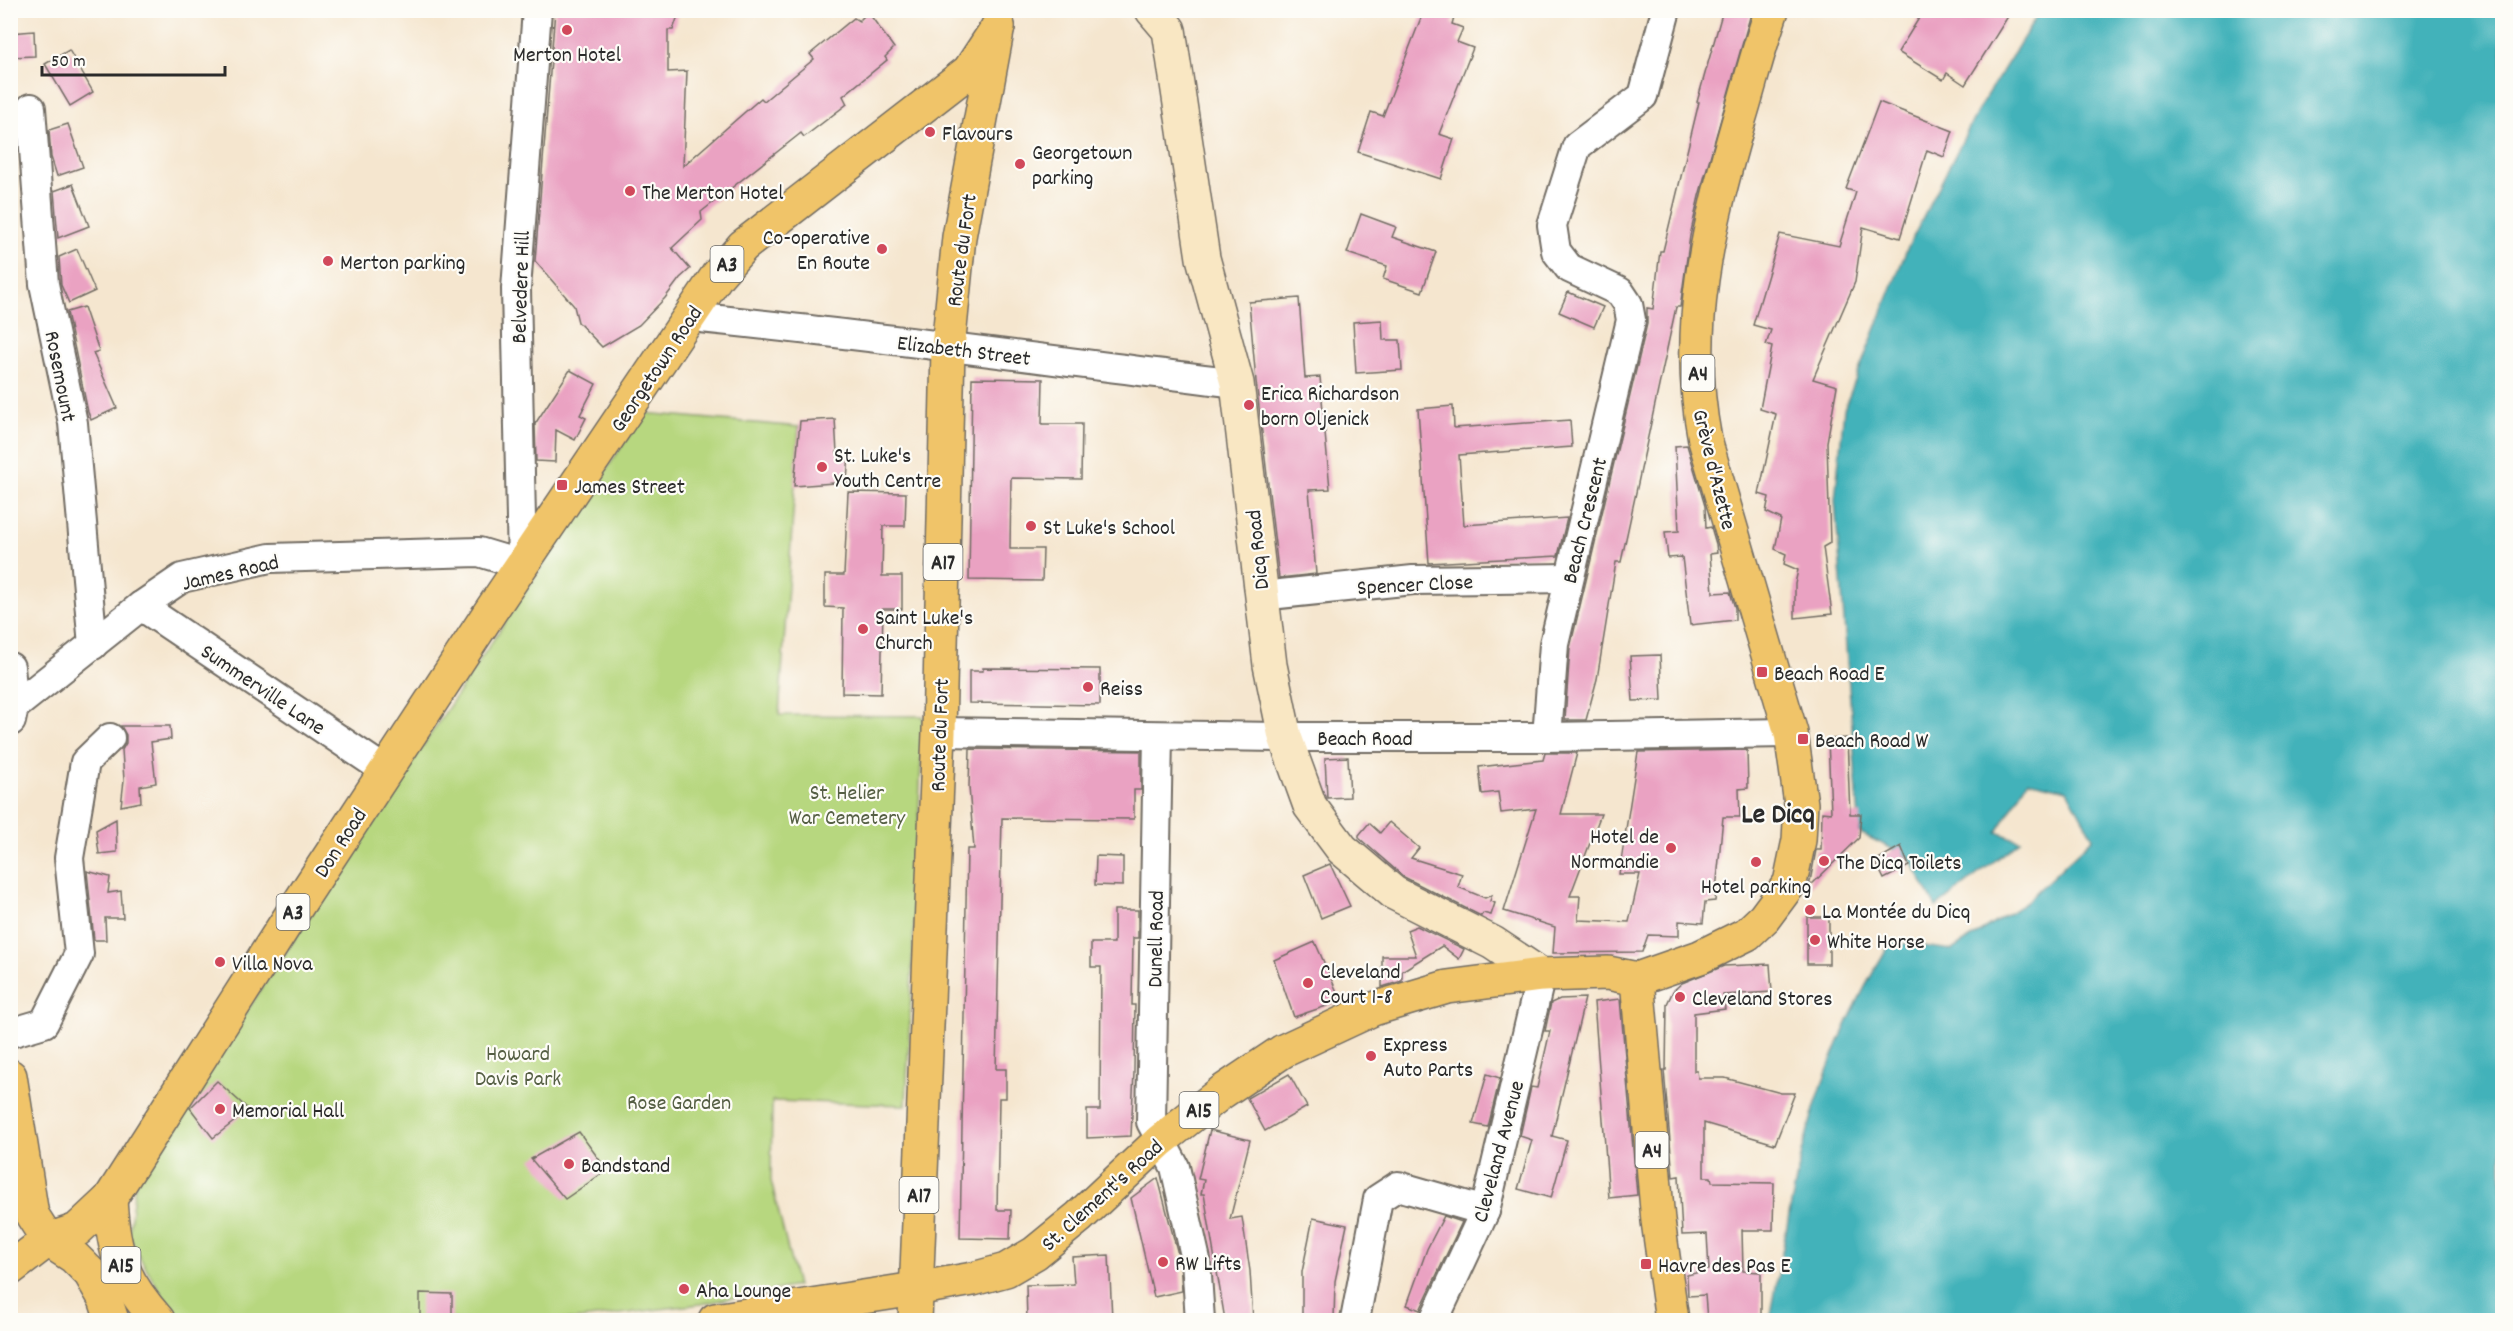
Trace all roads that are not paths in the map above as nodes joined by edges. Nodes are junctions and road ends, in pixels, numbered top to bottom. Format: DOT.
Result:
graph roads {
  1 [pos="537,10"];
  2 [pos="1152,10"];
  3 [pos="1666,10"];
  4 [pos="1772,10"];
  5 [pos="1000,18"];
  6 [pos="31,108"];
  7 [pos="690,317"];
  8 [pos="948,348"];
  9 [pos="1238,383"];
  10 [pos="522,565"];
  11 [pos="1569,578"];
  12 [pos="1261,596"];
  13 [pos="141,606"];
  14 [pos="93,645"];
  15 [pos="12,697"];
  16 [pos="939,732"];
  17 [pos="1791,733"];
  18 [pos="1158,736"];
  19 [pos="1285,737"];
  20 [pos="1547,737"];
  21 [pos="110,738"];
  22 [pos="386,771"];
  23 [pos="1541,975"];
  24 [pos="1637,979"];
  25 [pos="10,1033"];
  26 [pos="10,1076"];
  27 [pos="1160,1141"];
  28 [pos="110,1199"];
  29 [pos="1485,1211"];
  30 [pos="48,1239"];
  31 [pos="10,1269"];
  32 [pos="915,1305"];
  33 [pos="112,1320"];
  34 [pos="158,1320"];
  35 [pos="715,1320"];
  36 [pos="1200,1320"];
  37 [pos="1355,1320"];
  38 [pos="1434,1320"];
  39 [pos="1672,1320"];
  1 -- 10 [label="street, Belvedere Hill"];
  2 -- 9 [label="main road, Dicq Road"];
  3 -- 11 [label="street, Beach Crescent"];
  4 -- 17 [label="main road, Grève d'Azette / A4"];
  5 -- 7 [label="main road, Georgetown Road / A3"];
  5 -- 8 [label="main road, Route du Fort / A17"];
  6 -- 14 [label="street, Rosemount"];
  7 -- 8 [label="street, Elizabeth Street"];
  7 -- 10 [label="main road, Georgetown Road / A3"];
  8 -- 9 [label="street, Elizabeth Street"];
  8 -- 16 [label="main road, Route du Fort / A17"];
  9 -- 12 [label="main road, Dicq Road"];
  10 -- 13 [label="street, James Road"];
  10 -- 22 [label="main road, Don Road / A3"];
  11 -- 12 [label="street, Spencer Close"];
  11 -- 20 [label="street, Beach Crescent"];
  12 -- 19 [label="main road, Dicq Road"];
  13 -- 14 [label="street, James Road"];
  13 -- 22 [label="street, Summerville Lane"];
  14 -- 15 [label="street, James Road"];
  16 -- 18 [label="street, Beach Road"];
  16 -- 32 [label="main road, Route du Fort / A17"];
  17 -- 20 [label="street, Beach Road"];
  17 -- 24 [label="main road, Grève d'Azette / A4"];
  18 -- 19 [label="street, Beach Road"];
  18 -- 27 [label="street, Dunell Road"];
  19 -- 20 [label="street, Beach Road"];
  19 -- 23 [label="main road, Dicq Road"];
  21 -- 25 [label="street"];
  22 -- 28 [label="main road, Don Road / A3"];
  23 -- 24 [label="main road, St. Clement's Road / A15"];
  23 -- 27 [label="main road, St. Clement's Road / A15"];
  23 -- 29 [label="street, Cleveland Avenue"];
  24 -- 39 [label="main road, A4"];
  26 -- 30 [label="main road"];
  27 -- 32 [label="main road, St. Clement's Road / A15"];
  27 -- 36 [label="street, Dunell Road"];
  28 -- 30 [label="main road, Don Road / A3"];
  28 -- 34 [label="main road, A15"];
  29 -- 37 [label="street"];
  29 -- 38 [label="street, Cleveland Avenue"];
  30 -- 31 [label="main road, Don Road"];
  30 -- 33 [label="main road"];
  32 -- 35 [label="main road, St. Clement's Road / A15"];
}
